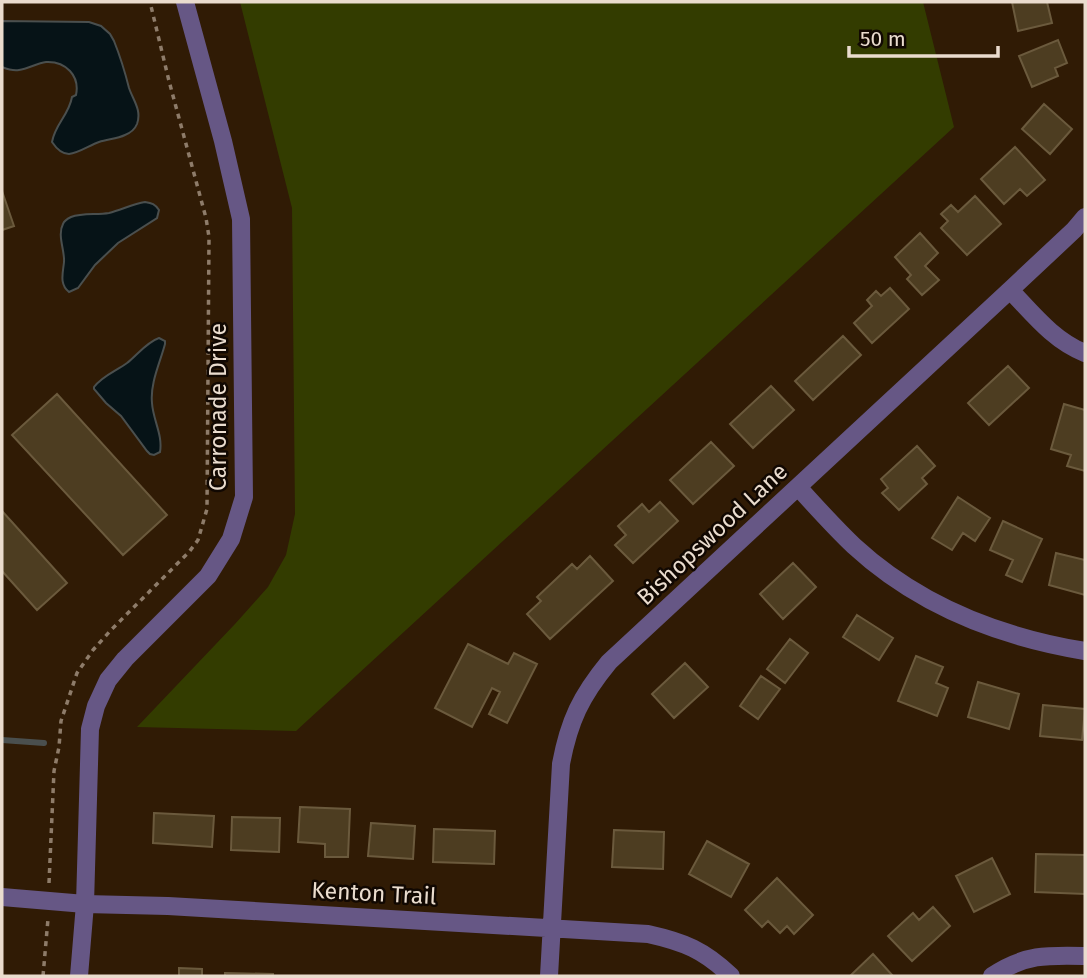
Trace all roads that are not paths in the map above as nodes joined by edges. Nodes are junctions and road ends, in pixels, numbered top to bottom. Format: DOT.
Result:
graph roads {
  1 [pos="185,2"];
  2 [pos="1085,217"];
  3 [pos="1010,290"];
  4 [pos="1085,353"];
  5 [pos="798,487"];
  6 [pos="1085,651"];
  7 [pos="2,897"];
  8 [pos="85,904"];
  9 [pos="551,927"];
  10 [pos="1085,956"];
  11 [pos="79,976"];
  12 [pos="549,976"];
  13 [pos="731,976"];
  14 [pos="992,976"];
  1 -- 8 [label="street, Carronade Drive"];
  2 -- 3 [label="street, Bishopswood Lane"];
  3 -- 4 [label="street"];
  3 -- 5 [label="street, Bishopswood Lane"];
  5 -- 6 [label="street"];
  5 -- 9 [label="street, Bishopswood Lane"];
  7 -- 8 [label="street, Kenton Trail"];
  8 -- 9 [label="street, Kenton Trail"];
  8 -- 11 [label="street, Carronade Drive"];
  9 -- 12 [label="street, Bishopswood Lane"];
  9 -- 13 [label="street, Kenton Trail"];
  10 -- 14 [label="street"];
}
